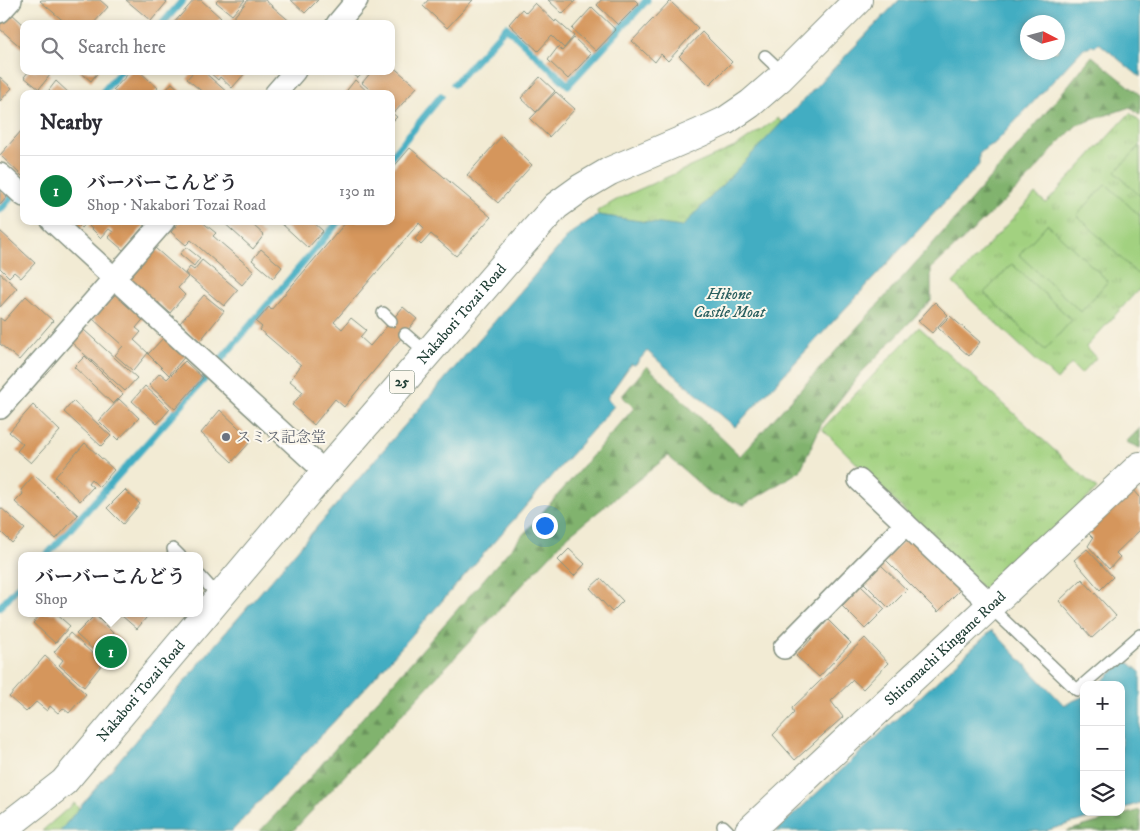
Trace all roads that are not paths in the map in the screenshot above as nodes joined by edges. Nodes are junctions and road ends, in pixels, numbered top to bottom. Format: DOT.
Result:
graph roads {
  1 [pos="11,0"];
  2 [pos="858,0"];
  3 [pos="359,3"];
  4 [pos="0,12"];
  5 [pos="341,20"];
  6 [pos="292,75"];
  7 [pos="278,90"];
  8 [pos="0,174"];
  9 [pos="20,192"];
  10 [pos="55,225"];
  11 [pos="160,225"];
  12 [pos="103,286"];
  13 [pos="405,334"];
  14 [pos="427,353"];
  15 [pos="0,408"];
  16 [pos="1140,466"];
  17 [pos="325,472"];
  18 [pos="859,480"];
  19 [pos="906,524"];
  20 [pos="203,579"];
  21 [pos="219,597"];
  22 [pos="989,606"];
  23 [pos="203,616"];
  24 [pos="202,617"];
  25 [pos="1140,635"];
  26 [pos="784,648"];
  27 [pos="733,829"];
  28 [pos="1,831"];
  1 -- 4 [label="street"];
  2 -- 14 [label="main road, Nakabori Tozai Road / 25"];
  3 -- 5 [label="street"];
  6 -- 7 [label="street"];
  8 -- 9 [label="street"];
  10 -- 12 [label="street"];
  11 -- 12 [label="street"];
  12 -- 15 [label="street"];
  12 -- 17 [label="street"];
  13 -- 14 [label="lane"];
  14 -- 17 [label="main road, Nakabori Tozai Road / 25"];
  16 -- 22 [label="main road, Shiromachi Kingame Road"];
  17 -- 21 [label="main road, Nakabori Tozai Road / 25"];
  18 -- 19 [label="street"];
  19 -- 22 [label="street"];
  19 -- 26 [label="street"];
  20 -- 21 [label="lane"];
  21 -- 23 [label="main road, Nakabori Tozai Road / 25"];
  22 -- 25 [label="lane"];
  22 -- 27 [label="main road, Shiromachi Kingame Road"];
  24 -- 28 [label="main road, Nakabori Tozai Road / 25"];
}
